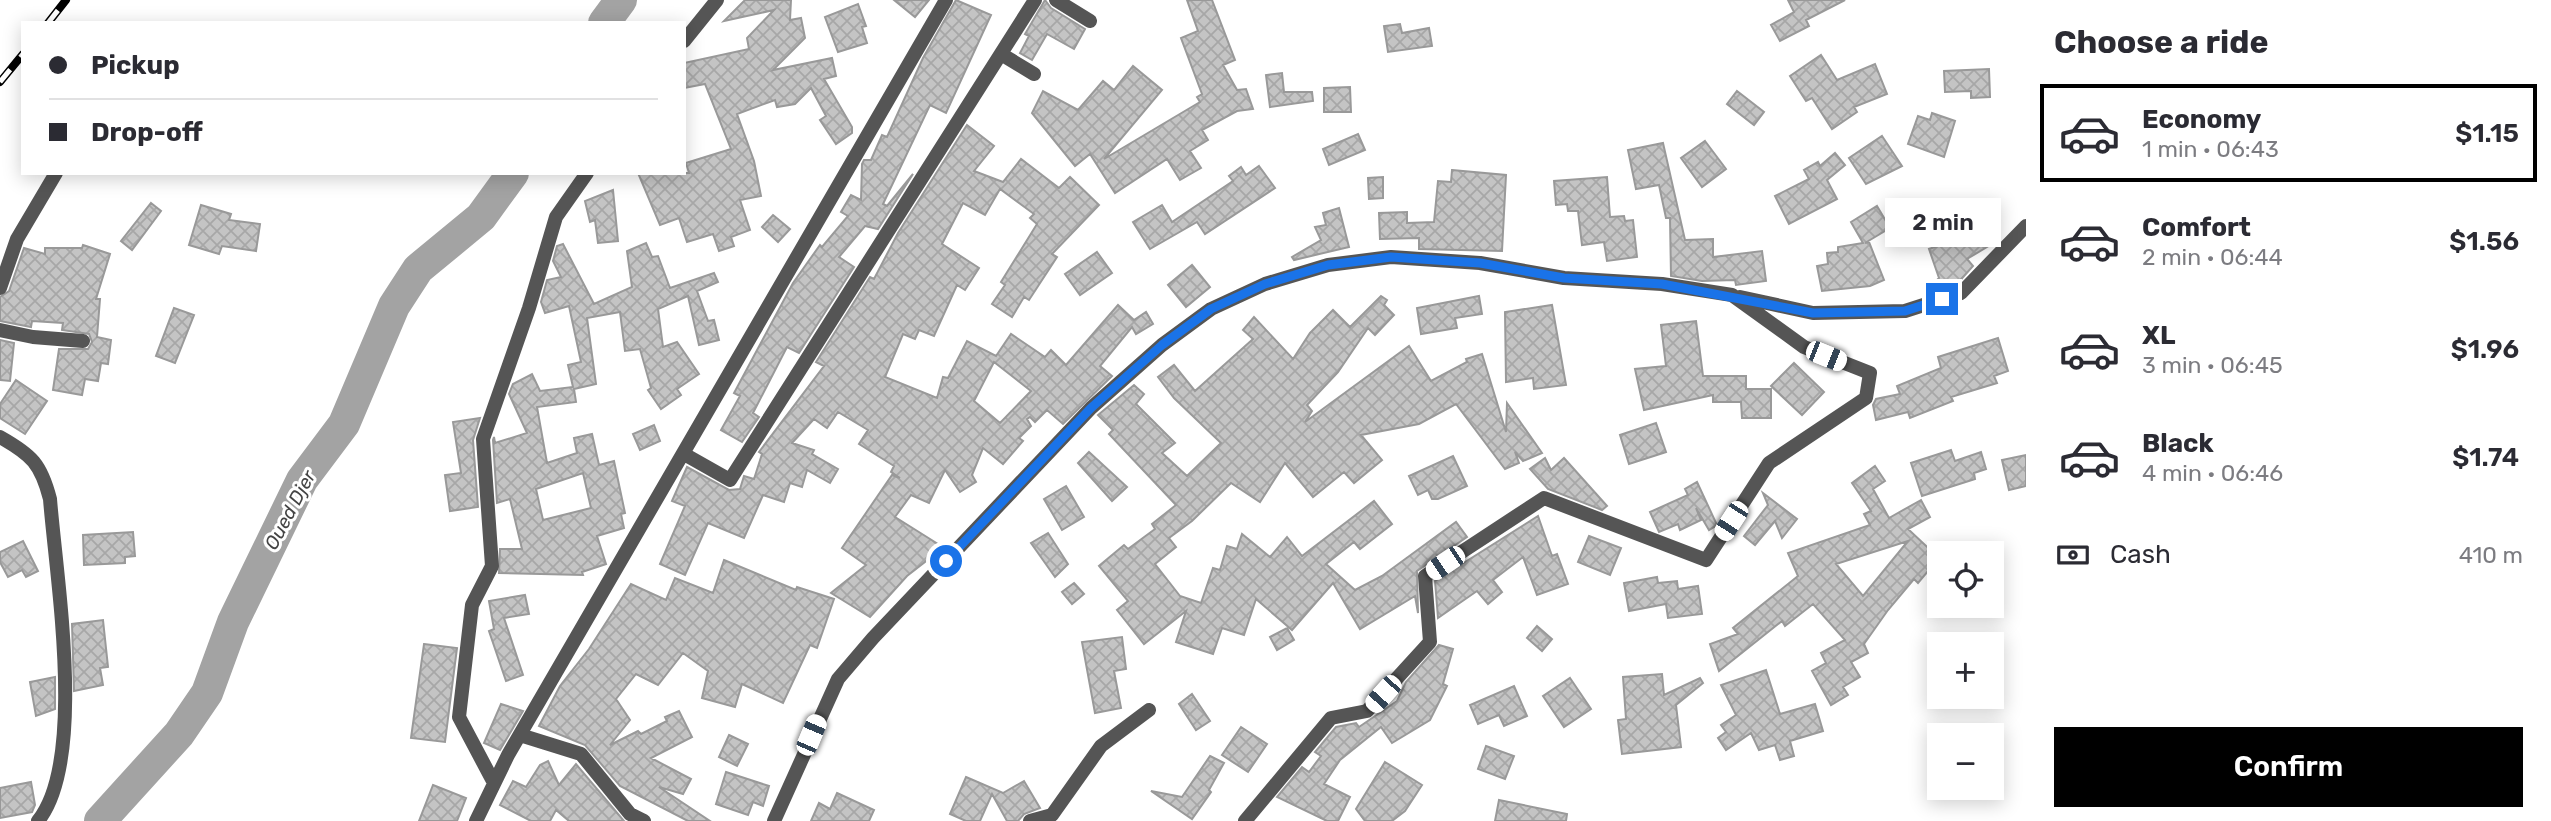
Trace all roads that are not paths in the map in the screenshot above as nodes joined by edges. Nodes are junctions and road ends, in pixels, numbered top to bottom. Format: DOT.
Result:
graph roads {
  1 [pos="717,0"];
  2 [pos="946,0"];
  3 [pos="1035,0"];
  4 [pos="1056,0"];
  5 [pos="1090,21"];
  6 [pos="686,39"];
  7 [pos="1001,54"];
  8 [pos="1034,74"];
  9 [pos="55,175"];
  10 [pos="586,175"];
  11 [pos="2026,226"];
  12 [pos="0,288"];
  13 [pos="1732,295"];
  14 [pos="0,330"];
  15 [pos="83,341"];
  16 [pos="0,437"];
  17 [pos="684,454"];
  18 [pos="1149,710"];
  19 [pos="520,735"];
  20 [pos="494,783"];
  21 [pos="38,821"];
  22 [pos="476,821"];
  23 [pos="644,821"];
  24 [pos="774,821"];
  25 [pos="1030,821"];
  26 [pos="1245,821"];
  1 -- 6 [label="street"];
  2 -- 17 [label="street"];
  3 -- 7 [label="street"];
  4 -- 5 [label="street"];
  7 -- 8 [label="street"];
  7 -- 17 [label="street"];
  9 -- 12 [label="street"];
  10 -- 20 [label="street"];
  11 -- 13 [label="street"];
  13 -- 24 [label="street"];
  13 -- 26 [label="street"];
  14 -- 15 [label="street"];
  16 -- 21 [label="street"];
  17 -- 19 [label="street"];
  18 -- 25 [label="street"];
  19 -- 20 [label="street"];
  19 -- 23 [label="street"];
  20 -- 22 [label="street"];
}
